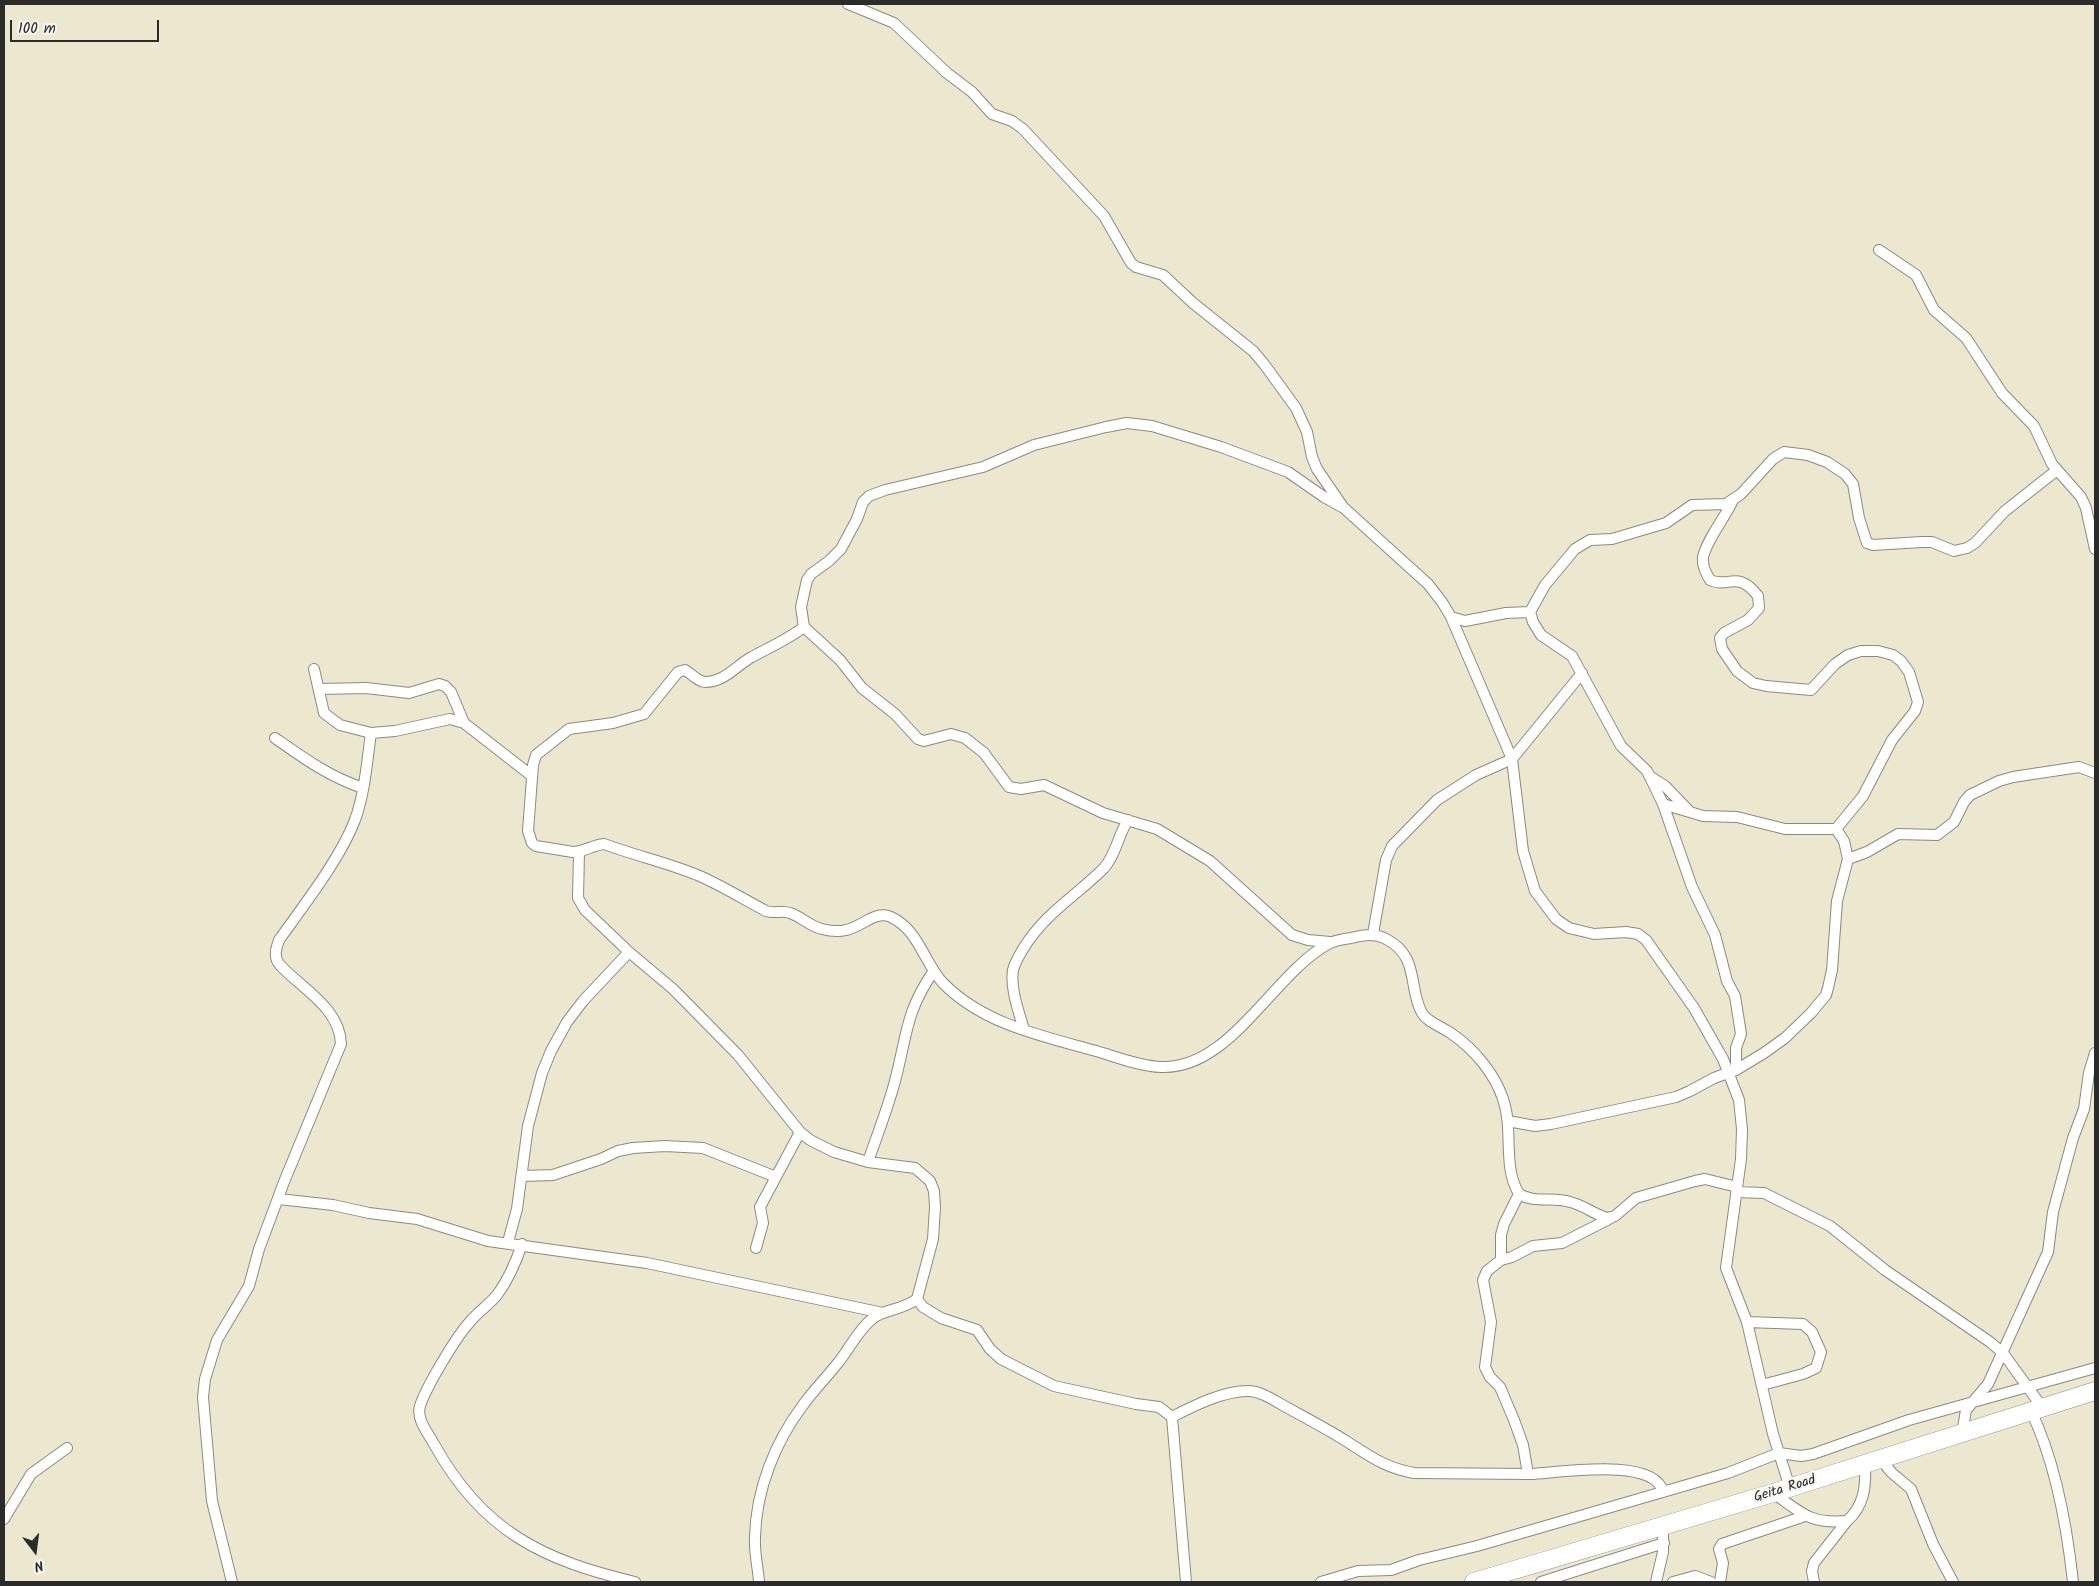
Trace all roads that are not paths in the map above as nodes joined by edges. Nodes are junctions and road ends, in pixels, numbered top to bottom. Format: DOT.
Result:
graph roads {
  1 [pos="848,4"];
  2 [pos="1878,250"];
  3 [pos="2056,470"];
  4 [pos="1733,500"];
  5 [pos="1344,508"];
  6 [pos="2095,549"];
  7 [pos="1530,612"];
  8 [pos="1451,618"];
  9 [pos="804,627"];
  10 [pos="314,669"];
  11 [pos="1582,673"];
  12 [pos="318,688"];
  13 [pos="464,723"];
  14 [pos="371,733"];
  15 [pos="275,738"];
  16 [pos="1512,759"];
  17 [pos="2095,772"];
  18 [pos="532,776"];
  19 [pos="1650,776"];
  20 [pos="363,788"];
  21 [pos="1664,804"];
  22 [pos="1691,812"];
  23 [pos="1128,820"];
  24 [pos="1836,829"];
  25 [pos="579,852"];
  26 [pos="1848,859"];
  27 [pos="1373,934"];
  28 [pos="1330,942"];
  29 [pos="629,952"];
  30 [pos="933,972"];
  31 [pos="1024,1030"];
  32 [pos="2095,1053"];
  33 [pos="1733,1071"];
  34 [pos="1508,1121"];
  35 [pos="800,1132"];
  36 [pos="868,1162"];
  37 [pos="522,1176"];
  38 [pos="776,1177"];
  39 [pos="1736,1190"];
  40 [pos="1519,1194"];
  41 [pos="279,1199"];
  42 [pos="1611,1218"];
  43 [pos="508,1242"];
  44 [pos="522,1244"];
  45 [pos="756,1248"];
  46 [pos="1501,1260"];
  47 [pos="917,1300"];
  48 [pos="883,1312"];
  49 [pos="1747,1322"];
  50 [pos="2003,1353"];
  51 [pos="2095,1368"];
  52 [pos="1762,1385"];
  53 [pos="2026,1386"];
  54 [pos="2095,1391"];
  55 [pos="1970,1404"];
  56 [pos="2036,1409"];
  57 [pos="1172,1417"];
  58 [pos="1962,1434"];
  59 [pos="67,1448"];
  60 [pos="1779,1453"];
  61 [pos="1873,1462"];
  62 [pos="1528,1474"];
  63 [pos="1790,1488"];
  64 [pos="1663,1492"];
  65 [pos="1773,1494"];
  66 [pos="1804,1516"];
  67 [pos="4,1519"];
  68 [pos="1847,1521"];
  69 [pos="1664,1535"];
  70 [pos="232,1582"];
  71 [pos="635,1582"];
  72 [pos="759,1582"];
  73 [pos="1186,1582"];
  74 [pos="1321,1582"];
  75 [pos="1474,1582"];
  76 [pos="1541,1582"];
  77 [pos="1656,1582"];
  78 [pos="1673,1582"];
  79 [pos="1711,1582"];
  80 [pos="1720,1582"];
  81 [pos="1814,1582"];
  82 [pos="1953,1582"];
  83 [pos="2073,1582"];
  1 -- 5 [label="street"];
  2 -- 3 [label="street"];
  3 -- 4 [label="street"];
  3 -- 6 [label="street"];
  4 -- 7 [label="street"];
  4 -- 24 [label="street"];
  5 -- 8 [label="street"];
  5 -- 9 [label="street"];
  7 -- 8 [label="street"];
  7 -- 11 [label="street"];
  8 -- 16 [label="street"];
  9 -- 18 [label="street"];
  9 -- 23 [label="street"];
  10 -- 12 [label="street"];
  11 -- 16 [label="street"];
  11 -- 19 [label="street"];
  12 -- 13 [label="street"];
  12 -- 14 [label="street"];
  13 -- 14 [label="street"];
  13 -- 18 [label="street"];
  14 -- 20 [label="street"];
  15 -- 20 [label="street"];
  16 -- 27 [label="street"];
  16 -- 33 [label="street"];
  17 -- 26 [label="street"];
  18 -- 25 [label="street"];
  19 -- 21 [label="street"];
  19 -- 22 [label="street"];
  20 -- 41 [label="street"];
  21 -- 22 [label="street"];
  21 -- 33 [label="street"];
  22 -- 24 [label="street"];
  23 -- 28 [label="street"];
  23 -- 31 [label="street"];
  24 -- 26 [label="street"];
  25 -- 29 [label="street"];
  25 -- 30 [label="street"];
  26 -- 33 [label="street"];
  27 -- 28 [label="street"];
  27 -- 34 [label="street"];
  28 -- 31 [label="street"];
  29 -- 35 [label="street"];
  29 -- 37 [label="street"];
  30 -- 31 [label="street"];
  30 -- 36 [label="street"];
  32 -- 50 [label="street"];
  33 -- 34 [label="street"];
  33 -- 39 [label="street"];
  34 -- 40 [label="street"];
  35 -- 36 [label="street"];
  35 -- 38 [label="street"];
  36 -- 47 [label="street"];
  37 -- 38 [label="street"];
  37 -- 43 [label="street"];
  38 -- 45 [label="street"];
  39 -- 42 [label="street"];
  39 -- 49 [label="street"];
  39 -- 50 [label="street"];
  40 -- 42 [label="street"];
  40 -- 46 [label="street"];
  41 -- 43 [label="street"];
  41 -- 70 [label="street"];
  42 -- 46 [label="street"];
  43 -- 44 [label="street"];
  44 -- 48 [label="street"];
  44 -- 71 [label="street"];
  46 -- 62 [label="street"];
  47 -- 48 [label="street"];
  47 -- 57 [label="street"];
  48 -- 72 [label="street"];
  49 -- 52 [label="street"];
  49 -- 52 [label="street"];
  50 -- 53 [label="street"];
  50 -- 55 [label="street"];
  51 -- 53 [label="street"];
  52 -- 60 [label="street"];
  53 -- 55 [label="street"];
  53 -- 56 [label="street"];
  54 -- 56 [label="highway, Geita Road"];
  55 -- 58 [label="street"];
  55 -- 60 [label="street"];
  56 -- 58 [label="highway, Geita Road"];
  56 -- 83 [label="street"];
  57 -- 62 [label="street"];
  57 -- 73 [label="street"];
  58 -- 61 [label="highway, Geita Road"];
  59 -- 67 [label="street"];
  60 -- 63 [label="street"];
  60 -- 64 [label="street"];
  61 -- 63 [label="highway, Geita Road"];
  61 -- 68 [label="street"];
  61 -- 82 [label="street"];
  62 -- 64 [label="street"];
  63 -- 65 [label="highway, Geita Road"];
  64 -- 74 [label="street"];
  65 -- 66 [label="street"];
  65 -- 69 [label="highway, Geita Road"];
  66 -- 68 [label="street"];
  66 -- 80 [label="street"];
  68 -- 81 [label="street"];
  69 -- 75 [label="highway, Geita Road"];
  69 -- 76 [label="street"];
  69 -- 77 [label="street"];
  78 -- 79 [label="street"];
}
